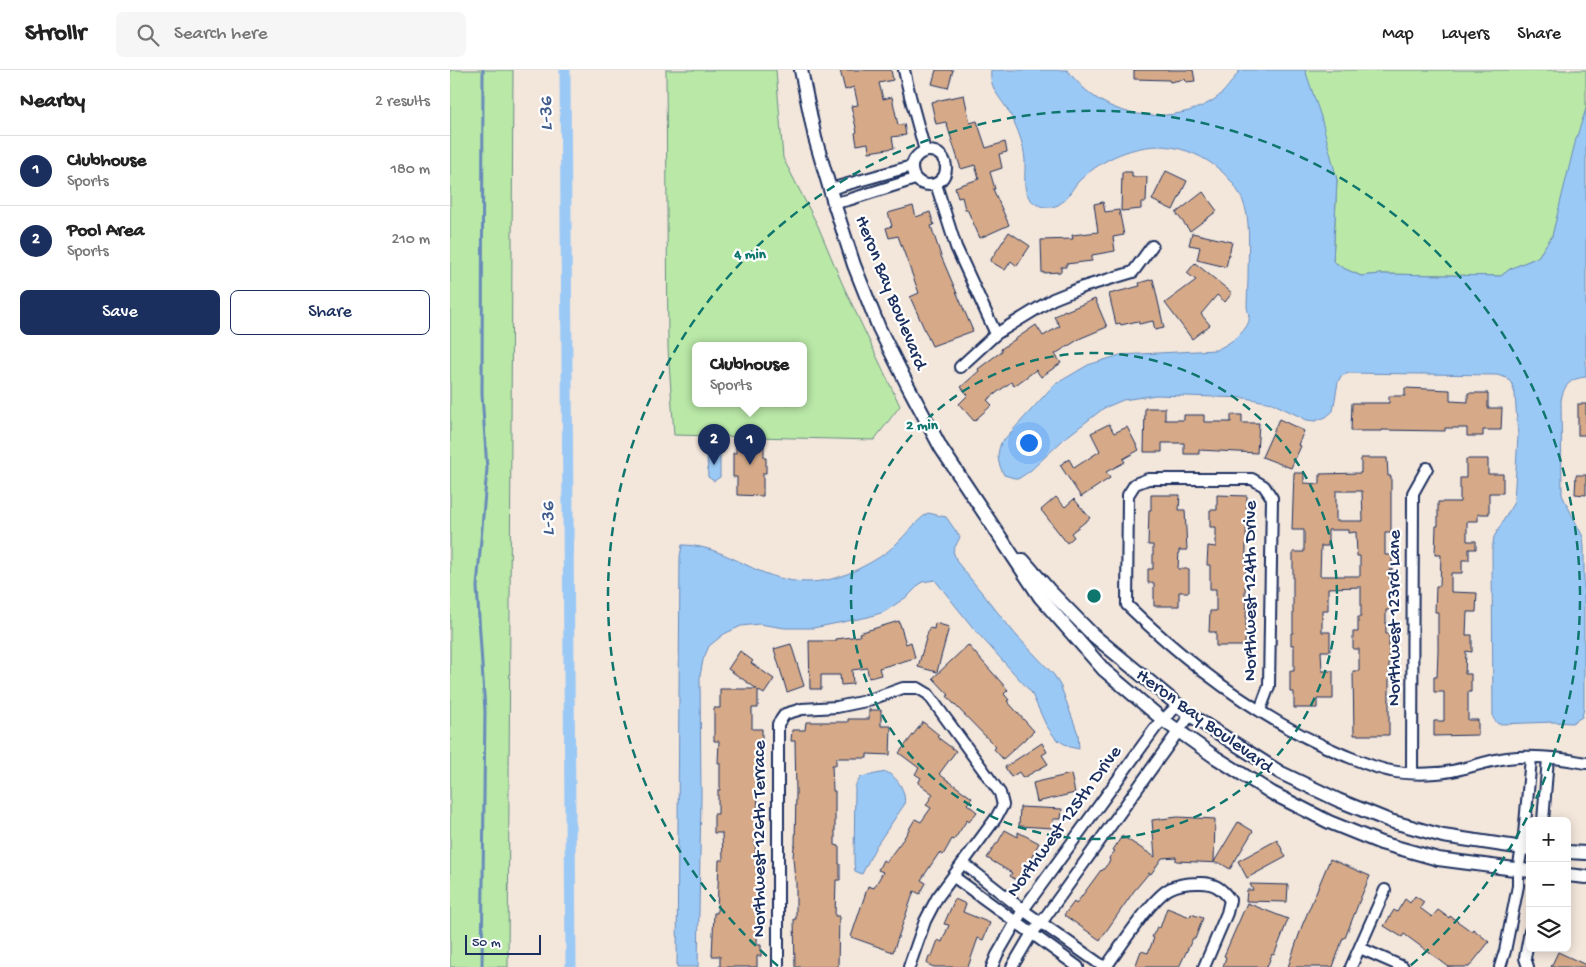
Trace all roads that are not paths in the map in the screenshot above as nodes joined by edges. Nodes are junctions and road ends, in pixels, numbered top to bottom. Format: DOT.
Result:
graph roads {
  1 [pos="801,70"];
  2 [pos="904,70"];
  3 [pos="925,151"];
  4 [pos="912,166"];
  5 [pos="916,178"];
  6 [pos="936,184"];
  7 [pos="830,189"];
  8 [pos="834,203"];
  9 [pos="1152,246"];
  10 [pos="996,334"];
  11 [pos="960,367"];
  12 [pos="1427,468"];
  13 [pos="985,513"];
  14 [pos="1178,705"];
  15 [pos="1260,710"];
  16 [pos="1190,715"];
  17 [pos="1163,720"];
  18 [pos="1180,732"];
  19 [pos="1531,758"];
  20 [pos="1548,758"];
  21 [pos="1586,763"];
  22 [pos="1412,773"];
  23 [pos="1528,817"];
  24 [pos="1543,817"];
  25 [pos="1526,848"];
  26 [pos="1571,852"];
  27 [pos="1586,852"];
  28 [pos="963,863"];
  29 [pos="1524,871"];
  30 [pos="1571,875"];
  31 [pos="954,877"];
  32 [pos="1586,877"];
  33 [pos="1385,890"];
  34 [pos="1023,910"];
  35 [pos="1016,922"];
  36 [pos="1041,923"];
  37 [pos="1032,933"];
  38 [pos="1360,948"];
  39 [pos="1527,952"];
  40 [pos="778,967"];
  41 [pos="909,967"];
  42 [pos="992,967"];
  43 [pos="1012,967"];
  44 [pos="1078,967"];
  45 [pos="1105,967"];
  46 [pos="1204,967"];
  47 [pos="1352,967"];
  48 [pos="1403,967"];
  49 [pos="1500,967"];
  50 [pos="1528,967"];
  1 -- 7 [label="street, Heron Bay Boulevard"];
  2 -- 3 [label="street"];
  3 -- 4 [label="street"];
  3 -- 6 [label="street"];
  4 -- 5 [label="street"];
  4 -- 7 [label="street"];
  5 -- 6 [label="street"];
  5 -- 8 [label="street"];
  6 -- 10 [label="street"];
  7 -- 8 [label="street, Heron Bay Boulevard"];
  8 -- 13 [label="street, Heron Bay Boulevard"];
  9 -- 10 [label="street"];
  10 -- 11 [label="street"];
  12 -- 22 [label="street, Northwest 123rd Lane"];
  13 -- 14 [label="street, Heron Bay Boulevard"];
  13 -- 17 [label="street, Heron Bay Boulevard"];
  14 -- 16 [label="street, Heron Bay Boulevard"];
  14 -- 17 [label="street, Northwest 125th Drive"];
  15 -- 15 [label="street, Northwest 124th Drive"];
  15 -- 22 [label="street"];
  16 -- 18 [label="street, Northwest 125th Drive"];
  16 -- 25 [label="street, Heron Bay Boulevard"];
  17 -- 18 [label="street, Heron Bay Boulevard"];
  17 -- 34 [label="street, Northwest 125th Drive"];
  18 -- 29 [label="street, Heron Bay Boulevard"];
  18 -- 36 [label="street, Northwest 125th Drive"];
  19 -- 20 [label="street"];
  19 -- 22 [label="street"];
  19 -- 23 [label="street"];
  20 -- 21 [label="street"];
  20 -- 24 [label="street"];
  25 -- 29 [label="street"];
  26 -- 27 [label="street"];
  28 -- 31 [label="street"];
  28 -- 34 [label="street"];
  28 -- 40 [label="street, Northwest 126th Terrace"];
  29 -- 49 [label="street"];
  30 -- 32 [label="street"];
  31 -- 35 [label="street"];
  31 -- 41 [label="street"];
  33 -- 38 [label="street"];
  34 -- 35 [label="street, Northwest 125th Drive"];
  34 -- 36 [label="street"];
  35 -- 37 [label="street"];
  35 -- 42 [label="street, Northwest 125th Drive"];
  36 -- 37 [label="street, Northwest 125th Drive"];
  36 -- 45 [label="street"];
  37 -- 43 [label="street, Northwest 125th Drive"];
  37 -- 44 [label="street"];
  38 -- 47 [label="street"];
  38 -- 48 [label="street"];
  39 -- 50 [label="street"];
  45 -- 46 [label="street"];
}
